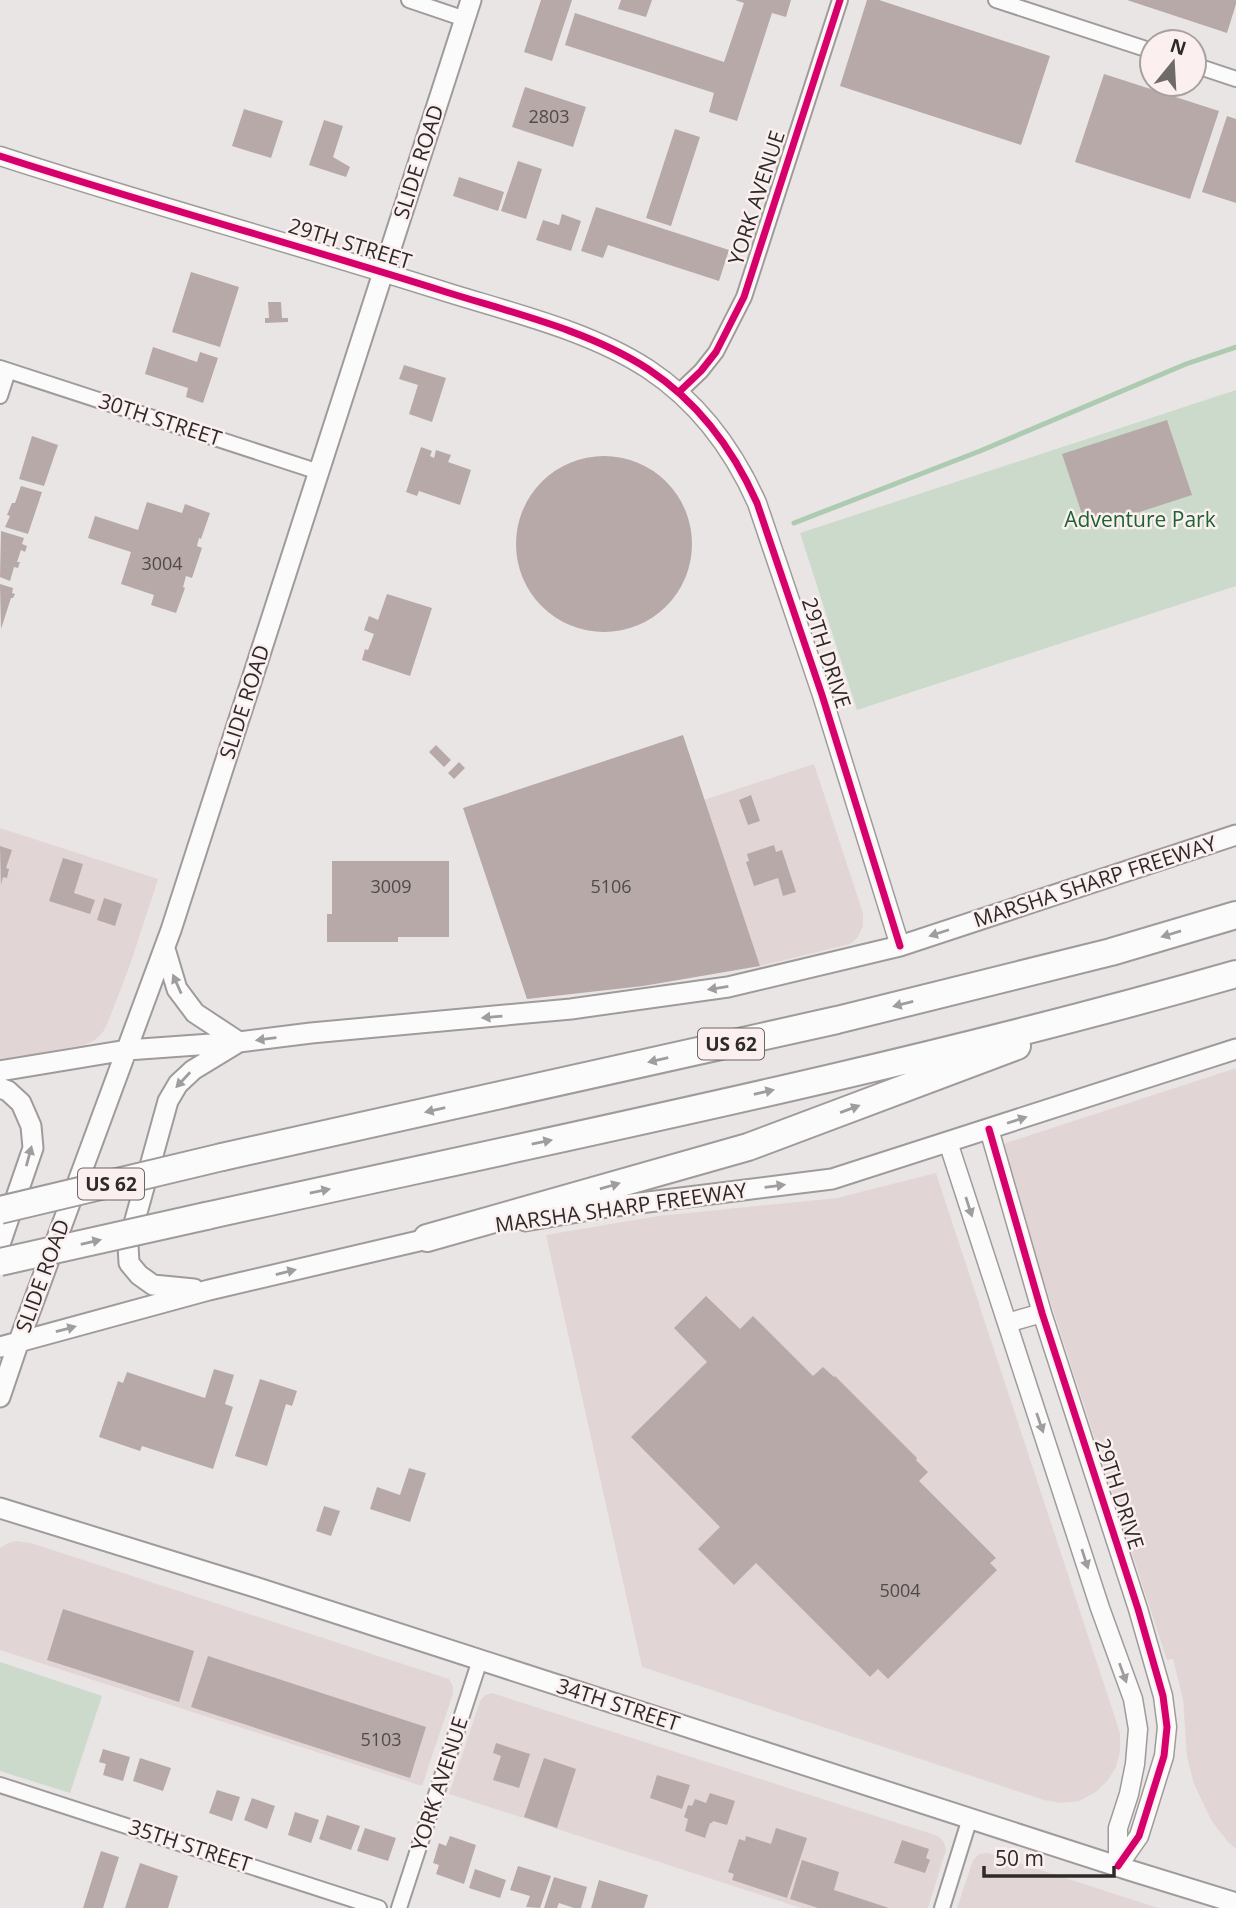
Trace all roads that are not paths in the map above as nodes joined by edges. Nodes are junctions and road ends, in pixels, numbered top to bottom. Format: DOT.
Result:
graph roads {
  1 [pos="409,0"];
  2 [pos="471,0"];
  3 [pos="841,0"];
  4 [pos="996,0"];
  5 [pos="465,19"];
  6 [pos="1138,46"];
  7 [pos="1208,70"];
  8 [pos="1236,79"];
  9 [pos="0,156"];
  10 [pos="383,272"];
  11 [pos="4,370"];
  12 [pos="679,392"];
  13 [pos="0,396"];
  14 [pos="319,472"];
  15 [pos="1236,835"];
  16 [pos="1236,915"];
  17 [pos="900,946"];
  18 [pos="164,949"];
  19 [pos="1236,974"];
  20 [pos="1134,1003"];
  21 [pos="239,1042"];
  22 [pos="1236,1049"];
  23 [pos="127,1050"];
  24 [pos="0,1071"];
  25 [pos="0,1088"];
  26 [pos="989,1129"];
  27 [pos="948,1142"];
  28 [pos="0,1210"];
  29 [pos="427,1238"];
  30 [pos="0,1244"];
  31 [pos="0,1262"];
  32 [pos="209,1290"];
  33 [pos="1042,1313"];
  34 [pos="1007,1323"];
  35 [pos="19,1341"];
  36 [pos="0,1347"];
  37 [pos="0,1397"];
  38 [pos="0,1508"];
  39 [pos="480,1660"];
  40 [pos="0,1785"];
  41 [pos="970,1818"];
  42 [pos="1118,1866"];
  43 [pos="1236,1903"];
  44 [pos="379,1908"];
  45 [pos="399,1908"];
  46 [pos="942,1908"];
  1 -- 5 [label="street"];
  2 -- 5 [label="main road, SLIDE ROAD"];
  3 -- 12 [label="street, YORK AVENUE"];
  4 -- 6 [label="street"];
  5 -- 10 [label="main road, SLIDE ROAD"];
  7 -- 8 [label="street"];
  9 -- 10 [label="street, 29TH STREET"];
  10 -- 12 [label="street, 29TH STREET"];
  10 -- 14 [label="main road, SLIDE ROAD"];
  11 -- 13 [label="street"];
  11 -- 14 [label="street, 30TH STREET"];
  12 -- 17 [label="street, 29TH DRIVE"];
  14 -- 18 [label="main road, SLIDE ROAD"];
  15 -- 17 [label="main road, MARSHA SHARP FREEWAY, one-way"];
  16 -- 28 [label="highway, US 62, one-way, bridge"];
  17 -- 21 [label="main road, MARSHA SHARP FREEWAY, one-way"];
  21 -- 18 [label="main road, one-way"];
  18 -- 23 [label="main road, SLIDE ROAD"];
  19 -- 20 [label="highway, US 62"];
  29 -- 20 [label="highway, one-way"];
  31 -- 20 [label="highway, US 62, one-way, bridge"];
  21 -- 23 [label="main road, MARSHA SHARP FREEWAY"];
  21 -- 32 [label="main road, one-way"];
  26 -- 22 [label="main road, MARSHA SHARP FREEWAY, one-way"];
  23 -- 24 [label="main road, MARSHA SHARP FREEWAY"];
  23 -- 35 [label="main road, SLIDE ROAD"];
  30 -- 25 [label="main road, one-way"];
  26 -- 27 [label="main road, MARSHA SHARP FREEWAY"];
  26 -- 33 [label="street, 29TH DRIVE"];
  29 -- 27 [label="main road, MARSHA SHARP FREEWAY, one-way"];
  27 -- 34 [label="street, one-way"];
  32 -- 29 [label="main road, MARSHA SHARP FREEWAY, one-way"];
  35 -- 32 [label="main road, MARSHA SHARP FREEWAY, one-way"];
  33 -- 34 [label="street"];
  33 -- 42 [label="street, 29TH DRIVE"];
  34 -- 42 [label="street, one-way"];
  35 -- 36 [label="main road, MARSHA SHARP FREEWAY"];
  35 -- 37 [label="main road, SLIDE ROAD"];
  38 -- 39 [label="main road, 34TH STREET"];
  39 -- 41 [label="main road, 34TH STREET"];
  39 -- 45 [label="street, YORK AVENUE"];
  40 -- 44 [label="street, 35TH STREET"];
  41 -- 42 [label="main road, 34TH STREET"];
  41 -- 46 [label="street"];
  42 -- 43 [label="main road, 34TH STREET"];
}
